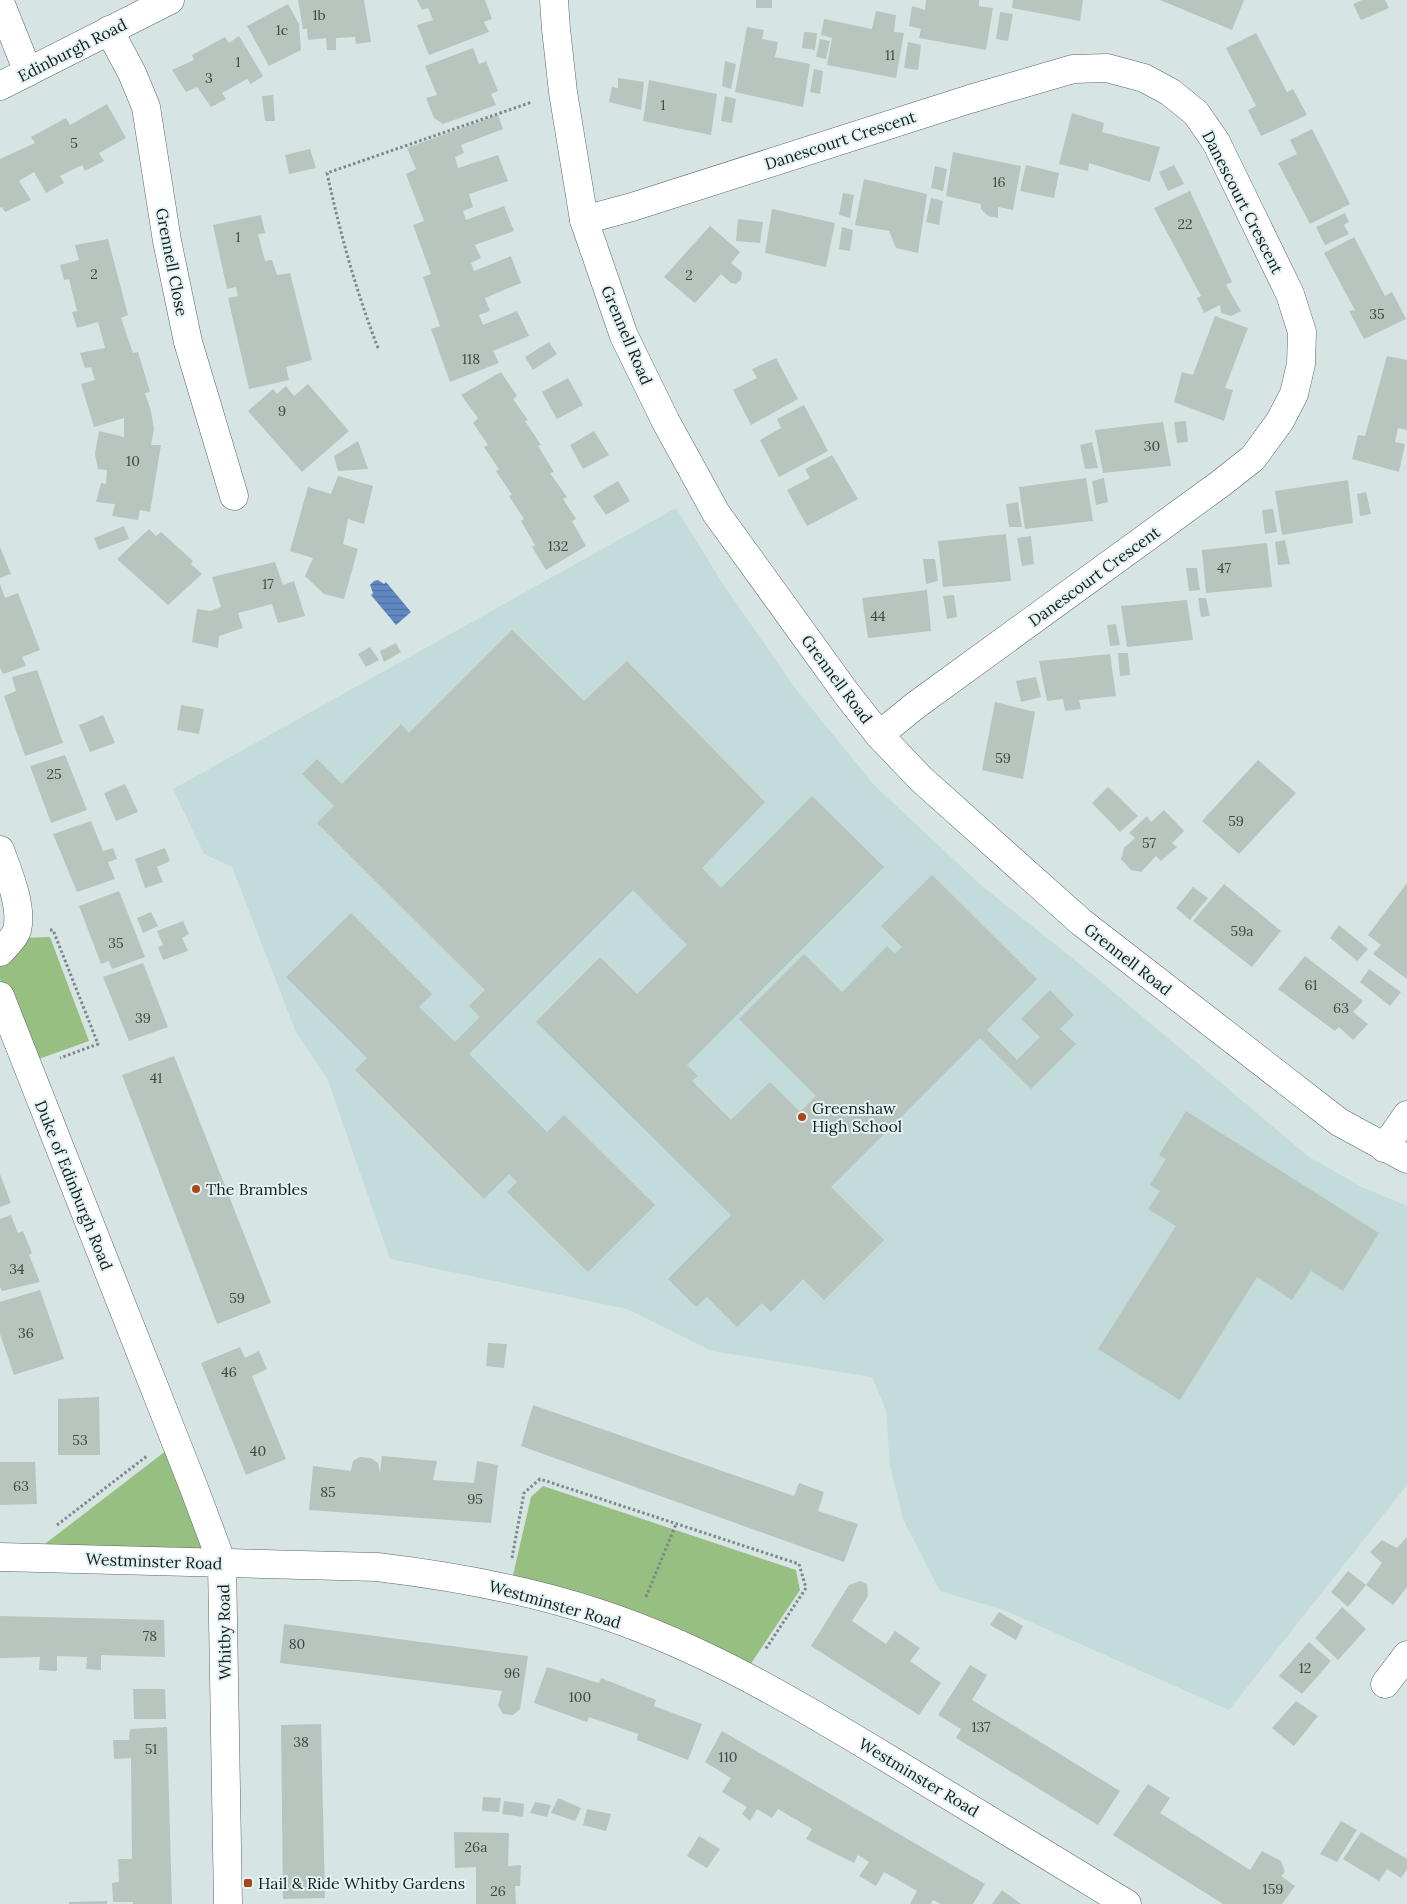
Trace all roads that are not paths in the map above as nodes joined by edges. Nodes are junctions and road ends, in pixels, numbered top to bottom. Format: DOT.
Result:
graph roads {
  1 [pos="170,0"];
  2 [pos="554,0"];
  3 [pos="0,2"];
  4 [pos="109,30"];
  5 [pos="28,72"];
  6 [pos="0,86"];
  7 [pos="584,220"];
  8 [pos="234,496"];
  9 [pos="879,735"];
  10 [pos="0,850"];
  11 [pos="8,942"];
  12 [pos="0,996"];
  13 [pos="1407,1115"];
  14 [pos="1395,1154"];
  15 [pos="149,1373"];
  16 [pos="0,1557"];
  17 [pos="222,1563"];
  18 [pos="1407,1655"];
  19 [pos="1385,1684"];
  20 [pos="228,1904"];
  21 [pos="1128,1904"];
  1 -- 4 [label="street, Edinburgh Road"];
  2 -- 7 [label="street, Grennell Road"];
  3 -- 5 [label="street"];
  4 -- 5 [label="street, Edinburgh Road"];
  4 -- 8 [label="street, Grennell Close"];
  5 -- 6 [label="street, Edinburgh Road"];
  7 -- 9 [label="street, Grennell Road"];
  7 -- 9 [label="street, Danescourt Crescent"];
  9 -- 14 [label="street, Grennell Road"];
  10 -- 11 [label="street"];
  12 -- 15 [label="street, Duke of Edinburgh Road"];
  13 -- 14 [label="street"];
  15 -- 17 [label="street, Whitby Road"];
  16 -- 17 [label="street, Westminster Road"];
  17 -- 20 [label="street, Whitby Road"];
  17 -- 21 [label="street, Westminster Road"];
  18 -- 19 [label="street"];
}
